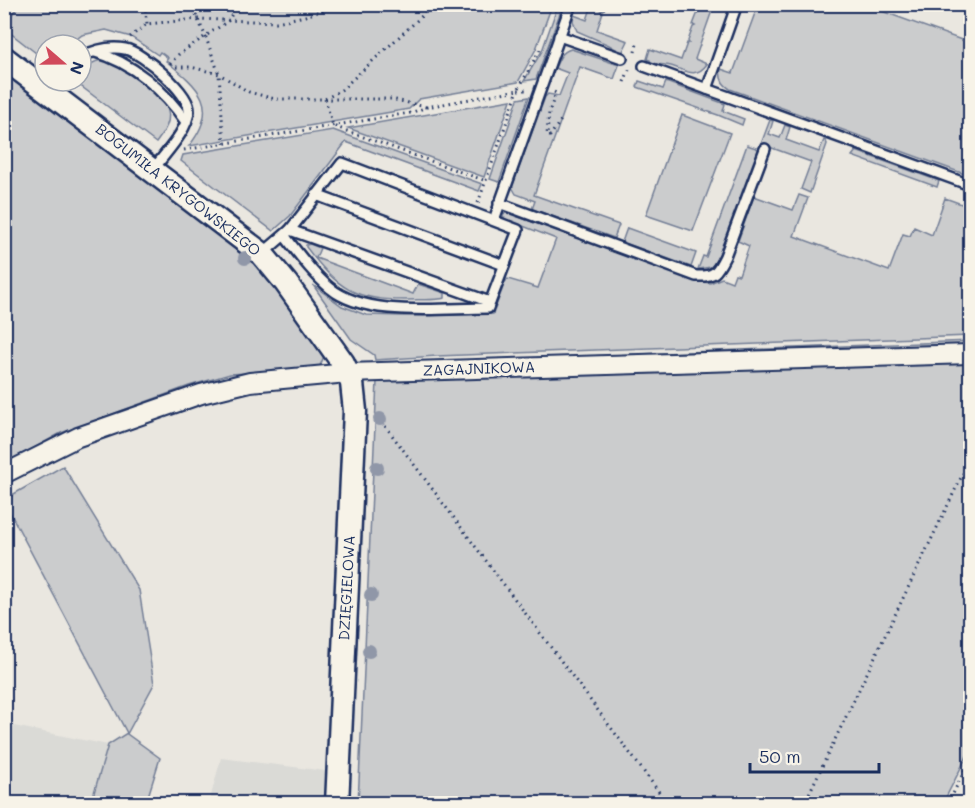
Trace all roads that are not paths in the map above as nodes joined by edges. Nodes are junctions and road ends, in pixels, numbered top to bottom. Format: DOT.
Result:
graph roads {
  1 [pos="571,4"];
  2 [pos="737,4"];
  3 [pos="560,36"];
  4 [pos="93,51"];
  5 [pos="93,51"];
  6 [pos="4,58"];
  7 [pos="622,58"];
  8 [pos="644,66"];
  9 [pos="707,89"];
  10 [pos="186,122"];
  11 [pos="765,148"];
  12 [pos="159,162"];
  13 [pos="970,185"];
  14 [pos="316,195"];
  15 [pos="499,203"];
  16 [pos="494,220"];
  17 [pos="287,232"];
  18 [pos="262,254"];
  19 [pos="504,265"];
  20 [pos="490,302"];
  21 [pos="970,354"];
  22 [pos="348,373"];
  23 [pos="4,474"];
  24 [pos="337,804"];
  1 -- 3 [label="lane"];
  2 -- 9 [label="lane"];
  3 -- 7 [label="lane"];
  3 -- 15 [label="lane"];
  4 -- 10 [label="lane"];
  5 -- 10 [label="lane"];
  6 -- 12 [label="street, BOGUMIŁA KRYGOWSKIEGO"];
  8 -- 9 [label="lane"];
  9 -- 13 [label="lane"];
  10 -- 12 [label="lane"];
  11 -- 15 [label="lane"];
  12 -- 18 [label="street, BOGUMIŁA KRYGOWSKIEGO"];
  14 -- 16 [label="lane"];
  14 -- 17 [label="lane"];
  14 -- 19 [label="lane"];
  15 -- 16 [label="lane"];
  16 -- 19 [label="lane"];
  17 -- 18 [label="lane"];
  17 -- 20 [label="lane"];
  17 -- 20 [label="lane"];
  18 -- 22 [label="street, BOGUMIŁA KRYGOWSKIEGO"];
  19 -- 20 [label="lane"];
  21 -- 22 [label="street, ZAGAJNIKOWA"];
  22 -- 23 [label="street, ZAGAJNIKOWA"];
  22 -- 24 [label="street, DZIĘGIELOWA"];
}
